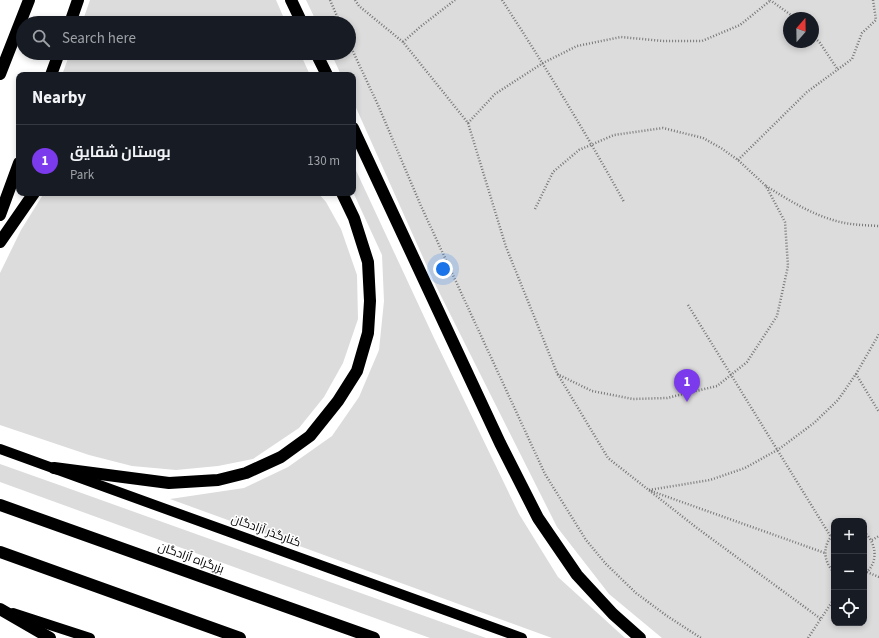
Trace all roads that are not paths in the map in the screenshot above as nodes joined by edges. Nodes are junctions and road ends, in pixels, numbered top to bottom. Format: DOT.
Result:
graph roads {
  1 [pos="29,0"];
  2 [pos="78,0"];
  3 [pos="291,0"];
  4 [pos="23,16"];
  5 [pos="72,16"];
  6 [pos="299,16"];
  7 [pos="16,33"];
  8 [pos="56,60"];
  9 [pos="320,60"];
  10 [pos="52,72"];
  11 [pos="326,72"];
  12 [pos="0,74"];
  13 [pos="356,134"];
  14 [pos="16,171"];
  15 [pos="32,196"];
  16 [pos="343,196"];
  17 [pos="0,215"];
  18 [pos="0,242"];
  19 [pos="0,449"];
  20 [pos="54,468"];
  21 [pos="0,505"];
  22 [pos="0,552"];
  23 [pos="0,609"];
  24 [pos="50,638"];
  25 [pos="90,638"];
  26 [pos="240,638"];
  27 [pos="374,638"];
  28 [pos="522,638"];
  29 [pos="640,638"];
  1 -- 4 [label="highway"];
  2 -- 5 [label="highway"];
  3 -- 6 [label="highway"];
  7 -- 12 [label="highway"];
  8 -- 10 [label="highway"];
  9 -- 11 [label="highway"];
  13 -- 29 [label="highway"];
  14 -- 17 [label="highway"];
  15 -- 18 [label="highway"];
  16 -- 20 [label="highway"];
  19 -- 20 [label="main road, کنارگذر آزادگان"];
  20 -- 28 [label="main road, کنارگذر آزادگان"];
  21 -- 27 [label="highway, بزرگراه آزادگان"];
  22 -- 26 [label="highway"];
  23 -- 24 [label="highway"];
  23 -- 25 [label="main road"];
}
